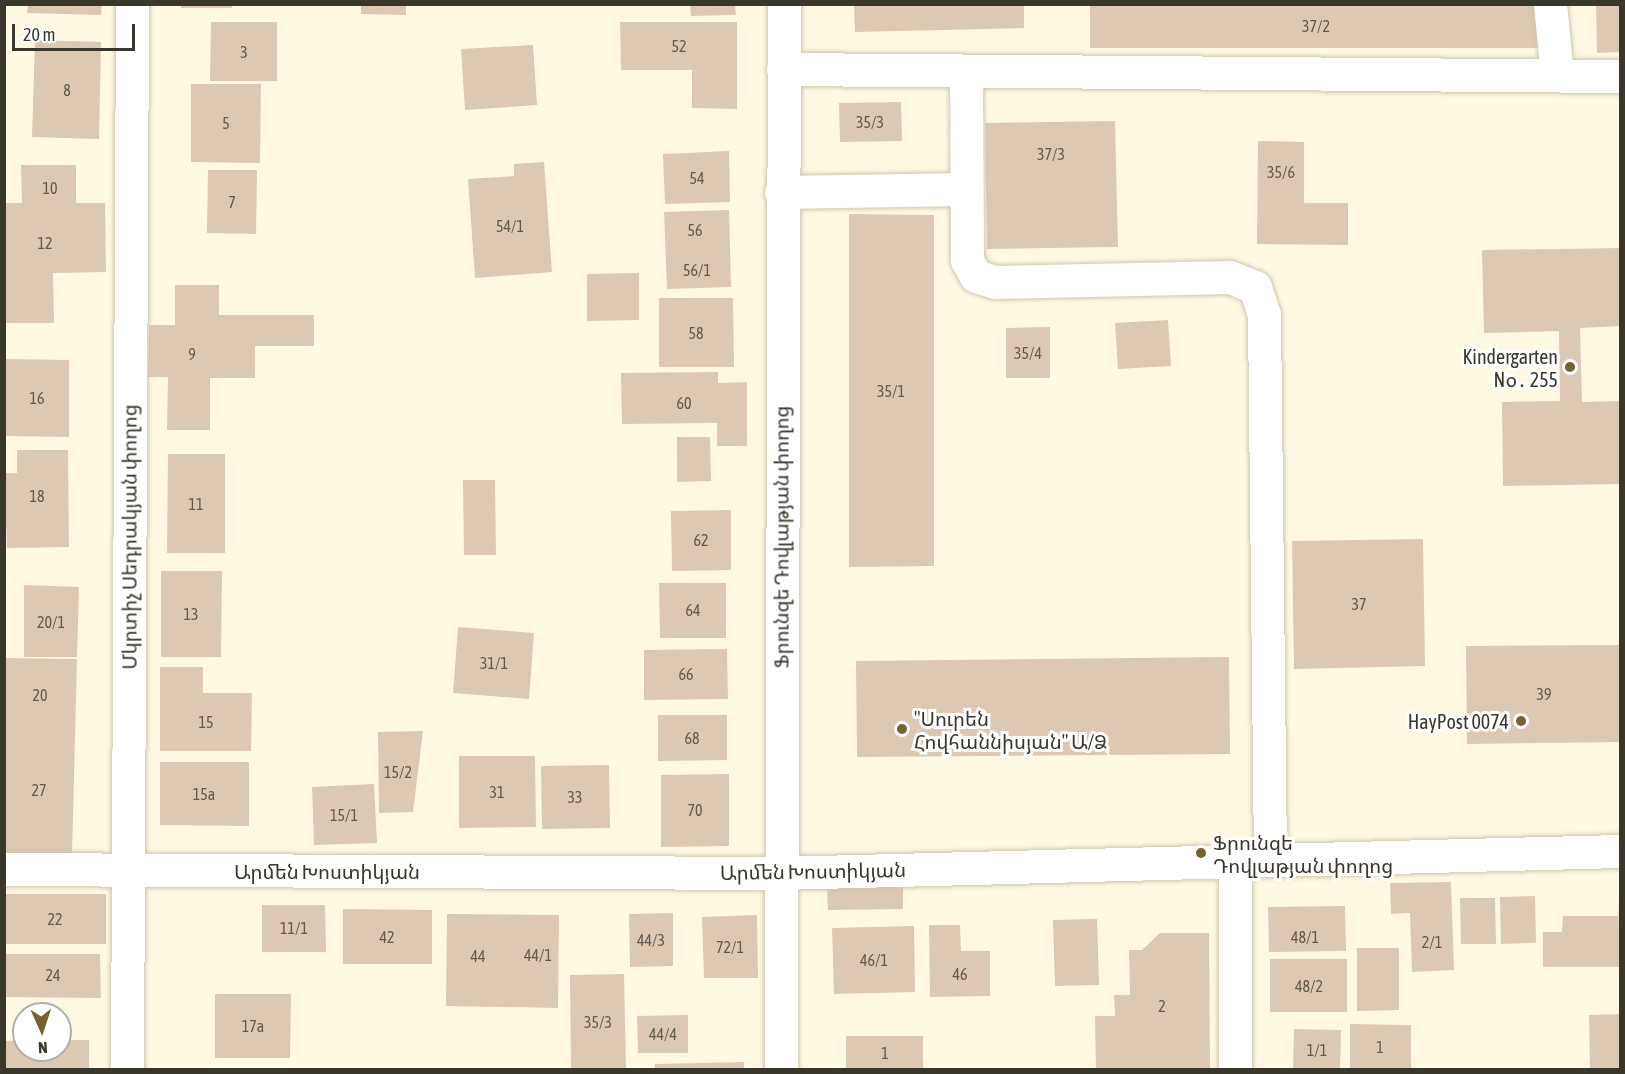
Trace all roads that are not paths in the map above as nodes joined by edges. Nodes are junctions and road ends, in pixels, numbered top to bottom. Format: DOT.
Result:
graph roads {
  1 [pos="132,4"];
  2 [pos="784,4"];
  3 [pos="1550,4"];
  4 [pos="783,69"];
  5 [pos="966,71"];
  6 [pos="1557,75"];
  7 [pos="1620,76"];
  8 [pos="965,189"];
  9 [pos="781,192"];
  10 [pos="1620,851"];
  11 [pos="1235,859"];
  12 [pos="1270,859"];
  13 [pos="4,868"];
  14 [pos="128,870"];
  15 [pos="780,873"];
  16 [pos="127,1070"];
  17 [pos="781,1070"];
  18 [pos="1235,1070"];
  1 -- 14 [label="street, Մկրտիչ Սեդրակյան փողոց"];
  2 -- 4 [label="street, Ֆրունզե Դովլաթյան փողոց"];
  3 -- 6 [label="street"];
  4 -- 5 [label="street"];
  4 -- 9 [label="street, Ֆրունզե Դովլաթյան փողոց"];
  5 -- 6 [label="street"];
  5 -- 8 [label="street"];
  6 -- 7 [label="street"];
  8 -- 9 [label="street"];
  8 -- 12 [label="street"];
  9 -- 15 [label="street, Ֆրունզե Դովլաթյան փողոց"];
  10 -- 12 [label="street, Արմեն Խոստիկյան"];
  11 -- 12 [label="street, Արմեն Խոստիկյան"];
  11 -- 15 [label="street, Արմեն Խոստիկյան"];
  11 -- 18 [label="street"];
  13 -- 14 [label="street, Արմեն Խոստիկյան"];
  14 -- 15 [label="street, Արմեն Խոստիկյան"];
  14 -- 16 [label="street, Մկրտիչ Սեդրակյան փողոց"];
  15 -- 17 [label="street, Ֆրունզե Դովլաթյան փողոց"];
}
